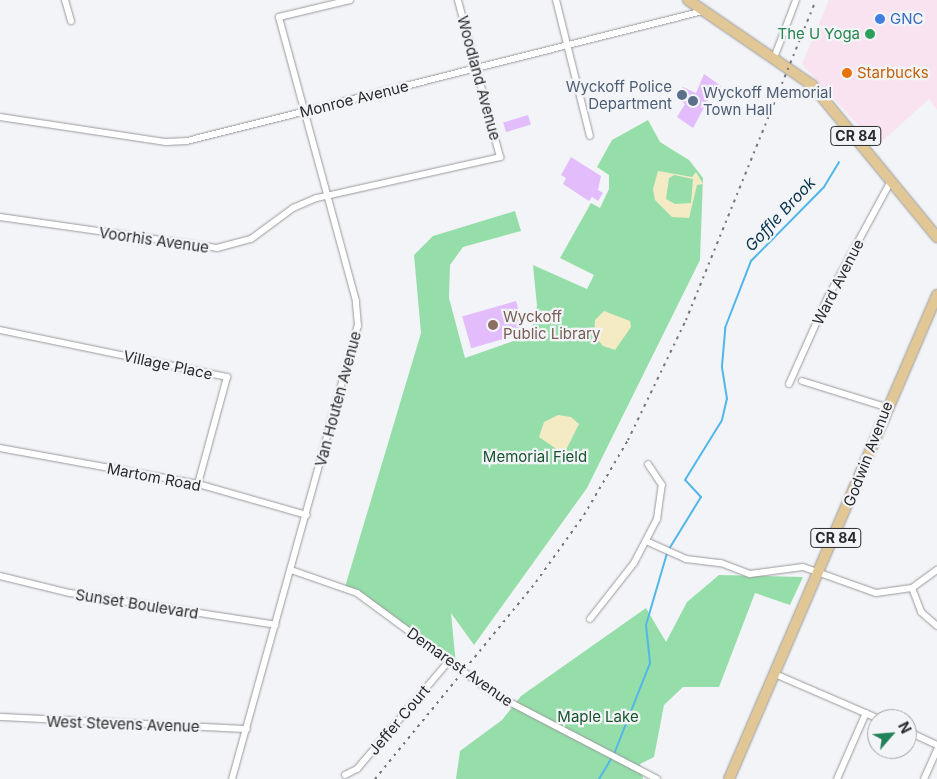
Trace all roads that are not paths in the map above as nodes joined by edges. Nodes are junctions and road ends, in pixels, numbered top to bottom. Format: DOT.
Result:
graph roads {
  1 [pos="65,0"];
  2 [pos="350,0"];
  3 [pos="458,0"];
  4 [pos="556,0"];
  5 [pos="688,0"];
  6 [pos="796,0"];
  7 [pos="703,10"];
  8 [pos="70,21"];
  9 [pos="567,45"];
  10 [pos="774,58"];
  11 [pos="476,68"];
  12 [pos="305,112"];
  13 [pos="0,117"];
  14 [pos="590,136"];
  15 [pos="500,157"];
  16 [pos="891,182"];
  17 [pos="328,196"];
  18 [pos="0,217"];
  19 [pos="937,237"];
  20 [pos="937,295"];
  21 [pos="0,330"];
  22 [pos="802,381"];
  23 [pos="789,384"];
  24 [pos="886,407"];
  25 [pos="0,448"];
  26 [pos="648,464"];
  27 [pos="198,484"];
  28 [pos="307,515"];
  29 [pos="646,541"];
  30 [pos="291,570"];
  31 [pos="937,570"];
  32 [pos="819,574"];
  33 [pos="0,576"];
  34 [pos="912,588"];
  35 [pos="590,619"];
  36 [pos="276,626"];
  37 [pos="937,626"];
  38 [pos="448,662"];
  39 [pos="776,674"];
  40 [pos="866,713"];
  41 [pos="0,718"];
  42 [pos="247,729"];
  43 [pos="917,736"];
  44 [pos="937,745"];
  45 [pos="937,750"];
  46 [pos="346,775"];
  47 [pos="232,779"];
  48 [pos="657,779"];
  49 [pos="729,779"];
  50 [pos="837,779"];
  51 [pos="924,779"];
  1 -- 8 [label="street"];
  2 -- 12 [label="street, Van Houten Avenue"];
  3 -- 11 [label="street, Woodland Avenue"];
  4 -- 9 [label="street"];
  5 -- 7 [label="main road, CR 84"];
  6 -- 10 [label="street"];
  7 -- 9 [label="street, Monroe Avenue"];
  7 -- 10 [label="main road, CR 84"];
  9 -- 11 [label="street, Monroe Avenue"];
  9 -- 14 [label="street"];
  10 -- 16 [label="main road, CR 84"];
  11 -- 12 [label="street, Monroe Avenue"];
  11 -- 15 [label="street, Woodland Avenue"];
  12 -- 13 [label="street, Monroe Avenue"];
  12 -- 17 [label="street, Van Houten Avenue"];
  15 -- 17 [label="street, Voorhis Avenue"];
  16 -- 19 [label="main road, CR 84"];
  16 -- 23 [label="street, Ward Avenue"];
  17 -- 18 [label="street, Voorhis Avenue"];
  17 -- 28 [label="street, Van Houten Avenue"];
  20 -- 24 [label="main road, Godwin Avenue / CR 84"];
  21 -- 27 [label="street, Village Place"];
  22 -- 24 [label="street"];
  24 -- 32 [label="main road, Godwin Avenue / CR 84"];
  25 -- 27 [label="street, Martom Road"];
  26 -- 29 [label="street"];
  27 -- 28 [label="street, Martom Road"];
  28 -- 30 [label="street, Van Houten Avenue"];
  29 -- 32 [label="street"];
  29 -- 35 [label="street"];
  30 -- 36 [label="street, Van Houten Avenue"];
  30 -- 38 [label="street, Demarest Avenue"];
  31 -- 34 [label="street"];
  32 -- 34 [label="street"];
  32 -- 39 [label="main road, Godwin Avenue / CR 84"];
  33 -- 36 [label="street, Sunset Boulevard"];
  34 -- 37 [label="street"];
  36 -- 42 [label="street, Van Houten Avenue"];
  38 -- 46 [label="street, Jeffer Court"];
  38 -- 48 [label="street, Demarest Avenue"];
  39 -- 40 [label="street"];
  39 -- 49 [label="main road, Godwin Avenue / CR 84"];
  40 -- 50 [label="street"];
  41 -- 42 [label="street, West Stevens Avenue"];
  42 -- 47 [label="street, Van Houten Avenue"];
  43 -- 44 [label="street"];
  45 -- 51 [label="street"];
}
